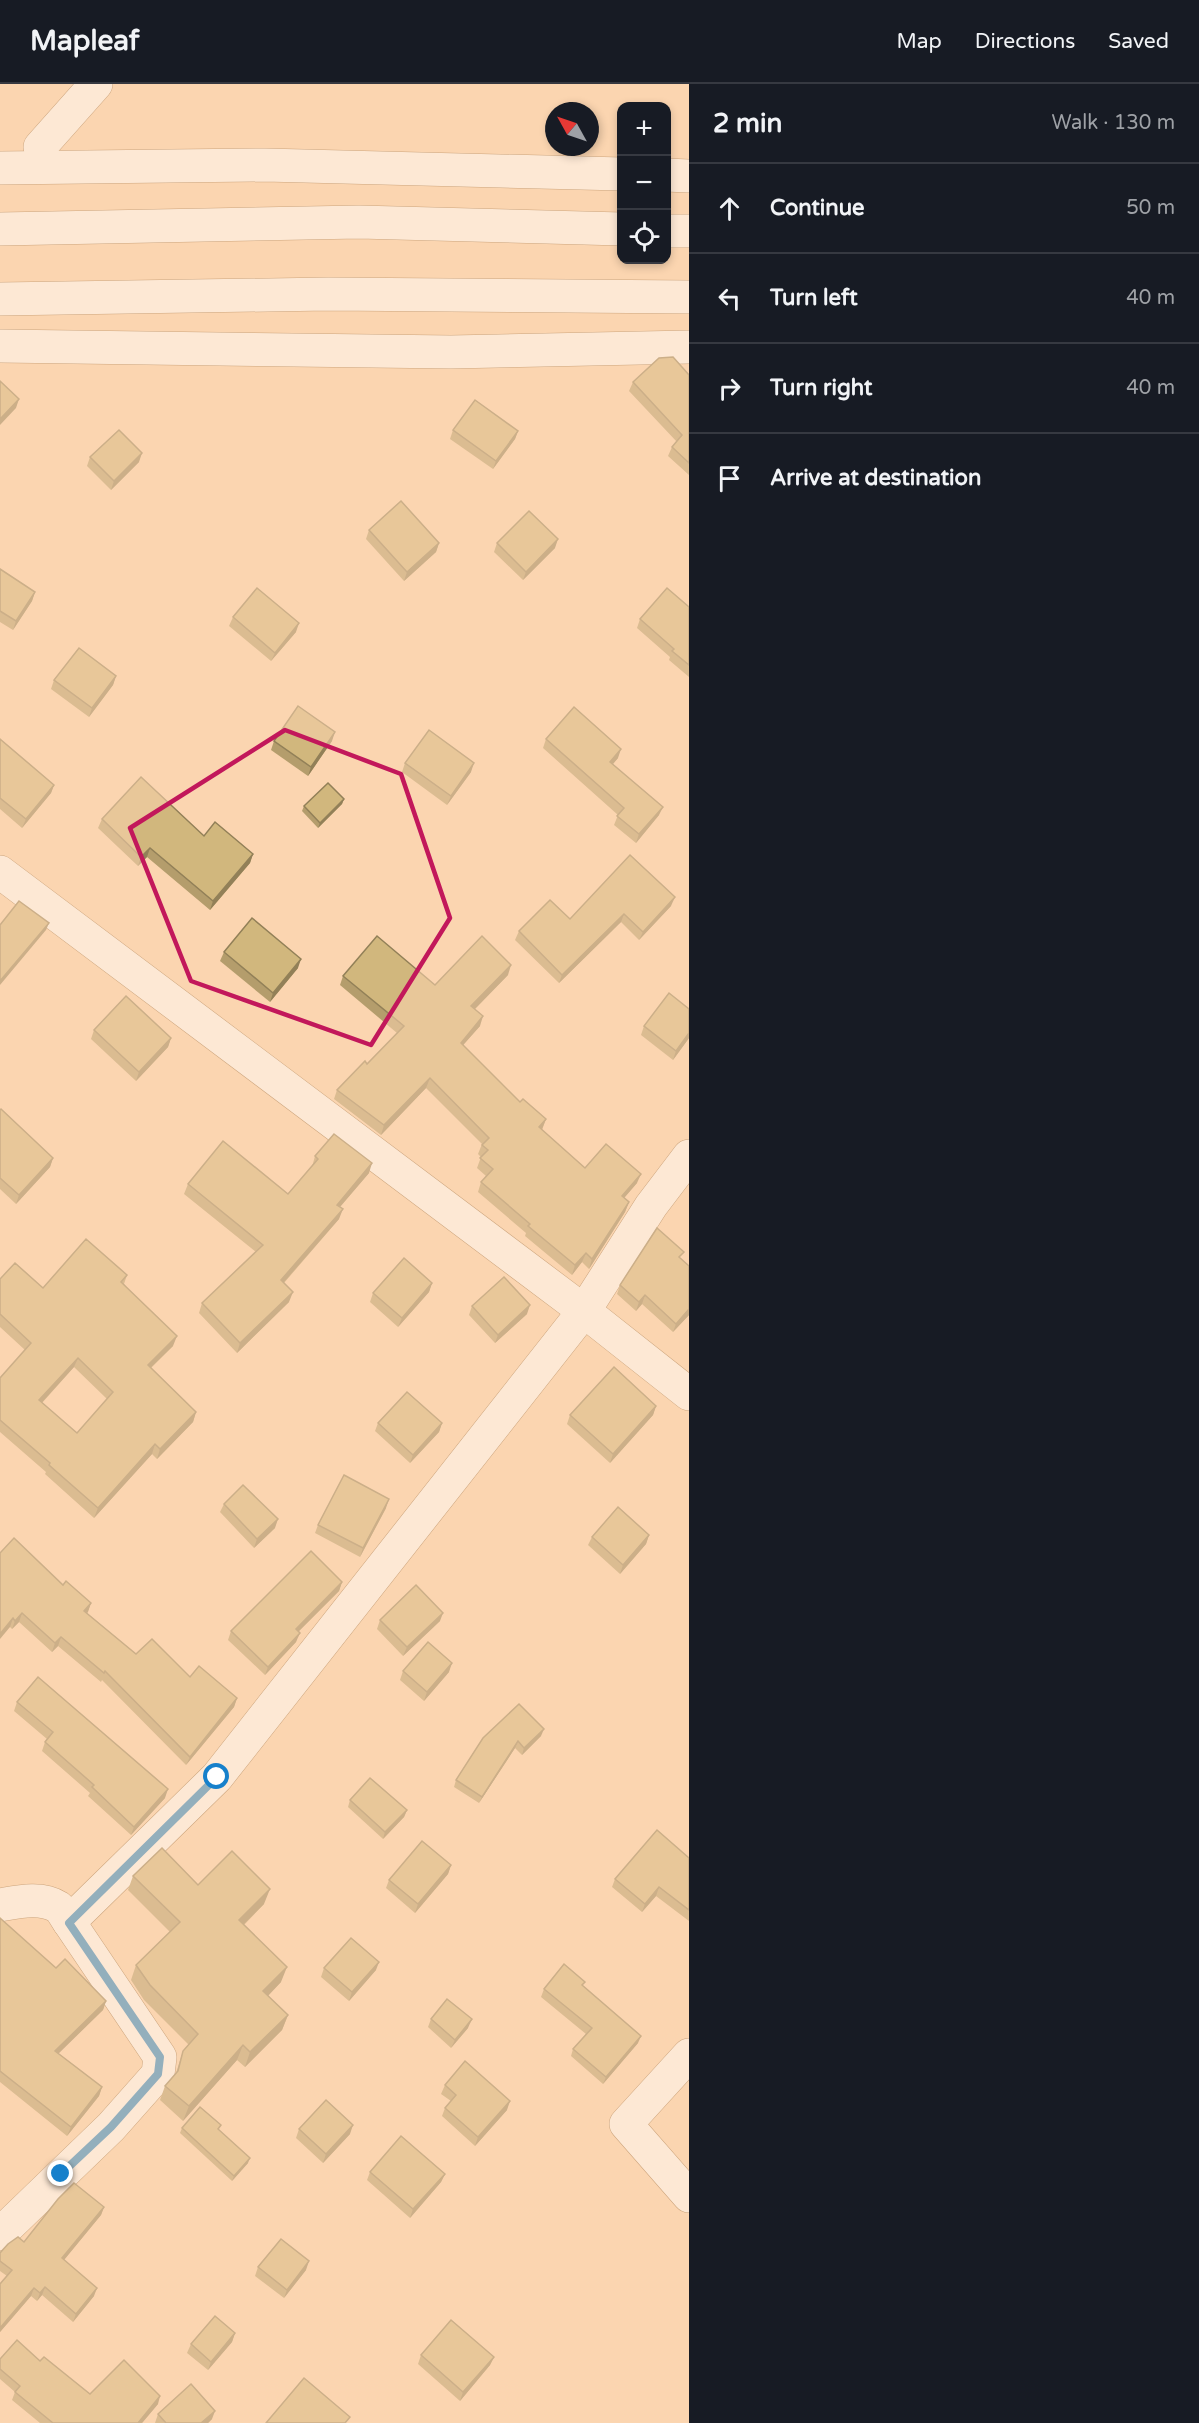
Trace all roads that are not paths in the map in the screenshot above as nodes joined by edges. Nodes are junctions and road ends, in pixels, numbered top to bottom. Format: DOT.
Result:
graph roads {
  1 [pos="96,84"];
  2 [pos="40,147"];
  3 [pos="0,168"];
  4 [pos="617,174"];
  5 [pos="671,175"];
  6 [pos="689,176"];
  7 [pos="0,229"];
  8 [pos="617,229"];
  9 [pos="671,231"];
  10 [pos="689,231"];
  11 [pos="689,297"];
  12 [pos="0,299"];
  13 [pos="0,346"];
  14 [pos="689,347"];
  15 [pos="0,872"];
  16 [pos="689,1156"];
  17 [pos="584,1311"];
  18 [pos="689,1394"];
  19 [pos="0,1905"];
  20 [pos="69,1923"];
  21 [pos="689,2055"];
  22 [pos="689,2196"];
  23 [pos="0,2234"];
  1 -- 2 [label="main road"];
  3 -- 4 [label="main road"];
  5 -- 6 [label="main road"];
  7 -- 8 [label="main road"];
  9 -- 10 [label="main road"];
  11 -- 12 [label="main road"];
  13 -- 14 [label="main road"];
  15 -- 17 [label="main road"];
  16 -- 17 [label="main road"];
  17 -- 18 [label="main road"];
  17 -- 20 [label="main road"];
  19 -- 20 [label="main road"];
  20 -- 23 [label="main road"];
  21 -- 22 [label="main road"];
}
